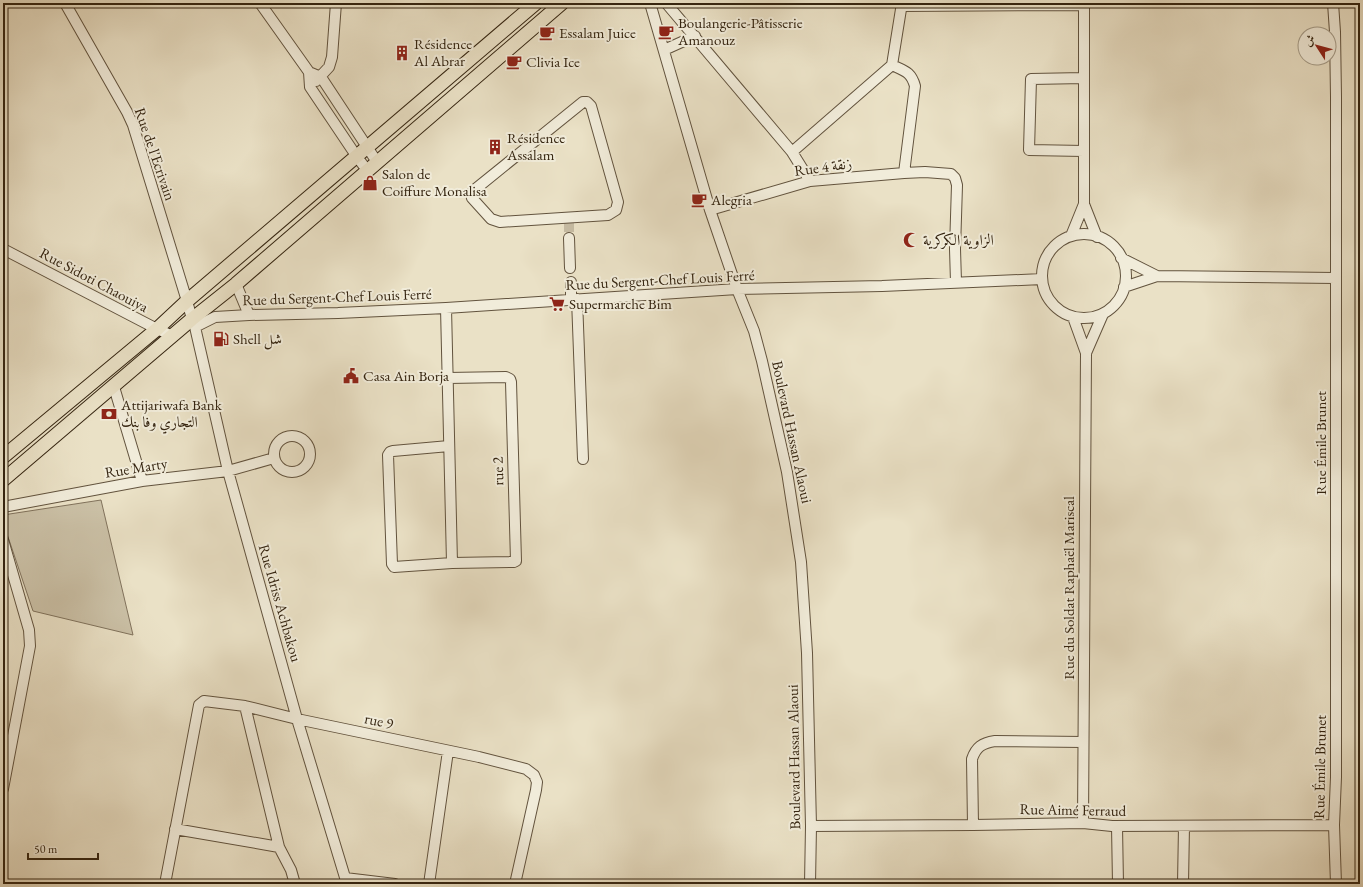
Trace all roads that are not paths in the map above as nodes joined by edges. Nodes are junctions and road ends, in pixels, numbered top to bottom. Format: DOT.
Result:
graph roads {
  1 [pos="64,3"];
  2 [pos="260,3"];
  3 [pos="336,3"];
  4 [pos="562,3"];
  5 [pos="650,3"];
  6 [pos="666,3"];
  7 [pos="1333,3"];
  8 [pos="1084,4"];
  9 [pos="530,5"];
  10 [pos="902,5"];
  11 [pos="695,36"];
  12 [pos="664,50"];
  13 [pos="892,65"];
  14 [pos="309,72"];
  15 [pos="321,77"];
  16 [pos="1084,78"];
  17 [pos="310,87"];
  18 [pos="367,148"];
  19 [pos="1084,151"];
  20 [pos="792,152"];
  21 [pos="357,158"];
  22 [pos="372,166"];
  23 [pos="904,173"];
  24 [pos="810,181"];
  25 [pos="1084,204"];
  26 [pos="710,210"];
  27 [pos="568,220"];
  28 [pos="1071,236"];
  29 [pos="1097,237"];
  30 [pos="569,238"];
  31 [pos="3,249"];
  32 [pos="1121,258"];
  33 [pos="570,268"];
  34 [pos="1158,276"];
  35 [pos="1336,278"];
  36 [pos="1042,279"];
  37 [pos="571,282"];
  38 [pos="956,282"];
  39 [pos="236,284"];
  40 [pos="1124,287"];
  41 [pos="737,289"];
  42 [pos="574,300"];
  43 [pos="188,301"];
  44 [pos="446,308"];
  45 [pos="1103,314"];
  46 [pos="249,316"];
  47 [pos="1073,317"];
  48 [pos="194,323"];
  49 [pos="157,329"];
  50 [pos="173,336"];
  51 [pos="1086,353"];
  52 [pos="448,378"];
  53 [pos="114,387"];
  54 [pos="450,446"];
  55 [pos="3,456"];
  56 [pos="274,458"];
  57 [pos="583,459"];
  58 [pos="228,471"];
  59 [pos="3,480"];
  60 [pos="142,481"];
  61 [pos="3,507"];
  62 [pos="3,540"];
  63 [pos="452,563"];
  64 [pos="245,706"];
  65 [pos="297,719"];
  66 [pos="1083,742"];
  67 [pos="448,751"];
  68 [pos="3,789"];
  69 [pos="1083,823"];
  70 [pos="973,825"];
  71 [pos="1334,825"];
  72 [pos="811,826"];
  73 [pos="1117,826"];
  74 [pos="1184,826"];
  75 [pos="174,829"];
  76 [pos="279,847"];
  77 [pos="346,881"];
  78 [pos="165,884"];
  79 [pos="295,884"];
  80 [pos="395,884"];
  81 [pos="429,884"];
  82 [pos="515,884"];
  83 [pos="810,884"];
  84 [pos="1118,884"];
  85 [pos="1183,884"];
  86 [pos="1336,884"];
  1 -- 43 [label="street, Rue de l'Ecrivain"];
  2 -- 14 [label="street"];
  3 -- 15 [label="street"];
  4 -- 22 [label="main road"];
  5 -- 12 [label="street, Boulevard Hassan Alaoui"];
  6 -- 11 [label="street"];
  7 -- 35 [label="street, Rue Émile Brunet"];
  8 -- 10 [label="street"];
  8 -- 16 [label="street"];
  9 -- 18 [label="main road"];
  10 -- 13 [label="street"];
  11 -- 12 [label="street"];
  11 -- 20 [label="street"];
  12 -- 26 [label="street, Boulevard Hassan Alaoui"];
  13 -- 20 [label="street"];
  13 -- 23 [label="street"];
  14 -- 15 [label="street"];
  14 -- 17 [label="street"];
  15 -- 17 [label="street"];
  15 -- 18 [label="street"];
  16 -- 19 [label="street"];
  16 -- 19 [label="street"];
  17 -- 21 [label="street"];
  18 -- 21 [label="main road"];
  18 -- 22 [label="street"];
  19 -- 25 [label="street"];
  20 -- 24 [label="street"];
  21 -- 22 [label="street"];
  21 -- 43 [label="main road"];
  22 -- 39 [label="main road"];
  23 -- 24 [label="street, Rue 4 زنقة"];
  23 -- 38 [label="street, Rue 4 زنقة"];
  24 -- 26 [label="street, Rue 4 زنقة"];
  25 -- 28 [label="street"];
  25 -- 29 [label="street"];
  26 -- 41 [label="street, Boulevard Hassan Alaoui"];
  27 -- 27 [label="street"];
  28 -- 29 [label="street"];
  28 -- 36 [label="street"];
  29 -- 32 [label="street"];
  30 -- 33 [label="street"];
  31 -- 49 [label="street, Rue Sidoti Chaouiya"];
  32 -- 34 [label="street"];
  32 -- 40 [label="street"];
  34 -- 35 [label="street"];
  34 -- 40 [label="street"];
  35 -- 71 [label="street, Rue Émile Brunet"];
  36 -- 38 [label="street, Rue du Sergent-Chef Louis Ferré"];
  36 -- 47 [label="street"];
  37 -- 42 [label="street"];
  38 -- 41 [label="street, Rue du Sergent-Chef Louis Ferré"];
  39 -- 46 [label="street"];
  39 -- 48 [label="main road"];
  40 -- 45 [label="street"];
  41 -- 42 [label="street, Rue du Sergent-Chef Louis Ferré"];
  41 -- 72 [label="street, Boulevard Hassan Alaoui"];
  42 -- 44 [label="street, Rue du Sergent-Chef Louis Ferré"];
  42 -- 57 [label="street"];
  43 -- 48 [label="street, Rue de l'Ecrivain"];
  43 -- 49 [label="main road"];
  44 -- 46 [label="street, Rue du Sergent-Chef Louis Ferré"];
  44 -- 52 [label="street"];
  45 -- 47 [label="street"];
  45 -- 51 [label="street, Rue du Soldat Raphaël Mariscal"];
  46 -- 48 [label="street, Rue du Sergent-Chef Louis Ferré"];
  47 -- 51 [label="street, Rue du Soldat Raphaël Mariscal"];
  48 -- 50 [label="main road"];
  48 -- 58 [label="street, Rue Idriss Achbakou"];
  49 -- 50 [label="street, Rue Sidoti Chaouiya"];
  49 -- 55 [label="main road"];
  50 -- 53 [label="main road"];
  51 -- 66 [label="street, Rue du Soldat Raphaël Mariscal"];
  52 -- 54 [label="street"];
  52 -- 63 [label="street, rue 2"];
  53 -- 59 [label="main road"];
  53 -- 60 [label="street"];
  54 -- 63 [label="street"];
  54 -- 63 [label="street"];
  56 -- 58 [label="street, Rue Marty"];
  58 -- 60 [label="street, Rue Marty"];
  58 -- 65 [label="street, Rue Idriss Achbakou"];
  60 -- 61 [label="street, Rue Marty"];
  62 -- 68 [label="street"];
  64 -- 65 [label="street, rue 9"];
  64 -- 75 [label="street, rue 9"];
  64 -- 76 [label="street"];
  65 -- 67 [label="street, rue 9"];
  65 -- 77 [label="street, Rue Idriss Achbakou"];
  66 -- 69 [label="street, Rue du Soldat Raphaël Mariscal"];
  66 -- 70 [label="street"];
  67 -- 81 [label="street"];
  67 -- 82 [label="street, rue 9"];
  69 -- 70 [label="street, Rue Aimé Ferraud"];
  69 -- 73 [label="street, Rue Aimé Ferraud"];
  70 -- 72 [label="street, Rue Aimé Ferraud"];
  71 -- 74 [label="street, Rue Aimé Ferraud"];
  71 -- 86 [label="street, Rue Émile Brunet"];
  72 -- 83 [label="street, Boulevard Hassan Alaoui"];
  73 -- 74 [label="street, Rue Aimé Ferraud"];
  73 -- 84 [label="street"];
  74 -- 85 [label="street"];
  75 -- 76 [label="street"];
  75 -- 78 [label="street"];
  76 -- 79 [label="street"];
  77 -- 80 [label="street"];
}
